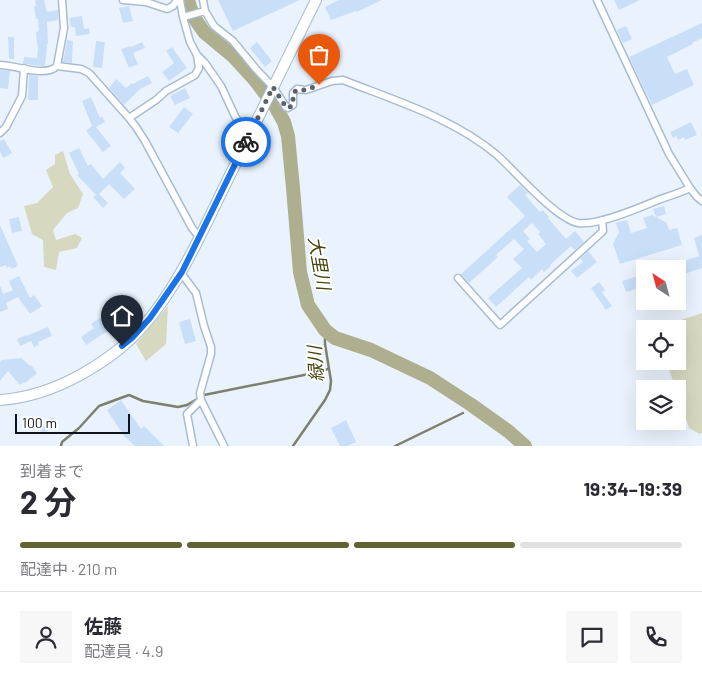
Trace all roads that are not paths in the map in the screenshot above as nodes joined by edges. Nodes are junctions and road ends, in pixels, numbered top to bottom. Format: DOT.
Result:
graph roads {
  1 [pos="62,0"];
  2 [pos="123,0"];
  3 [pos="179,0"];
  4 [pos="203,0"];
  5 [pos="316,0"];
  6 [pos="597,0"];
  7 [pos="205,11"];
  8 [pos="183,18"];
  9 [pos="198,55"];
  10 [pos="0,65"];
  11 [pos="57,66"];
  12 [pos="24,68"];
  13 [pos="273,87"];
  14 [pos="129,118"];
  15 [pos="0,133"];
  16 [pos="248,137"];
  17 [pos="690,188"];
  18 [pos="702,201"];
  19 [pos="602,220"];
  20 [pos="199,237"];
  21 [pos="182,272"];
  22 [pos="458,278"];
  23 [pos="200,397"];
  24 [pos="0,400"];
  25 [pos="193,446"];
  26 [pos="224,446"];
  1 -- 11 [label="street"];
  2 -- 3 [label="street"];
  3 -- 8 [label="street"];
  4 -- 7 [label="street"];
  5 -- 13 [label="highway"];
  6 -- 17 [label="street"];
  7 -- 8 [label="street"];
  7 -- 13 [label="street"];
  8 -- 9 [label="street"];
  9 -- 14 [label="street"];
  9 -- 16 [label="street"];
  10 -- 12 [label="street"];
  11 -- 12 [label="street"];
  11 -- 14 [label="street"];
  12 -- 15 [label="street"];
  13 -- 16 [label="highway"];
  13 -- 19 [label="street"];
  14 -- 20 [label="street"];
  16 -- 20 [label="highway"];
  17 -- 18 [label="street"];
  17 -- 19 [label="street"];
  19 -- 22 [label="street"];
  20 -- 21 [label="highway"];
  21 -- 23 [label="street"];
  21 -- 24 [label="highway"];
  23 -- 25 [label="street"];
  23 -- 26 [label="street"];
}
